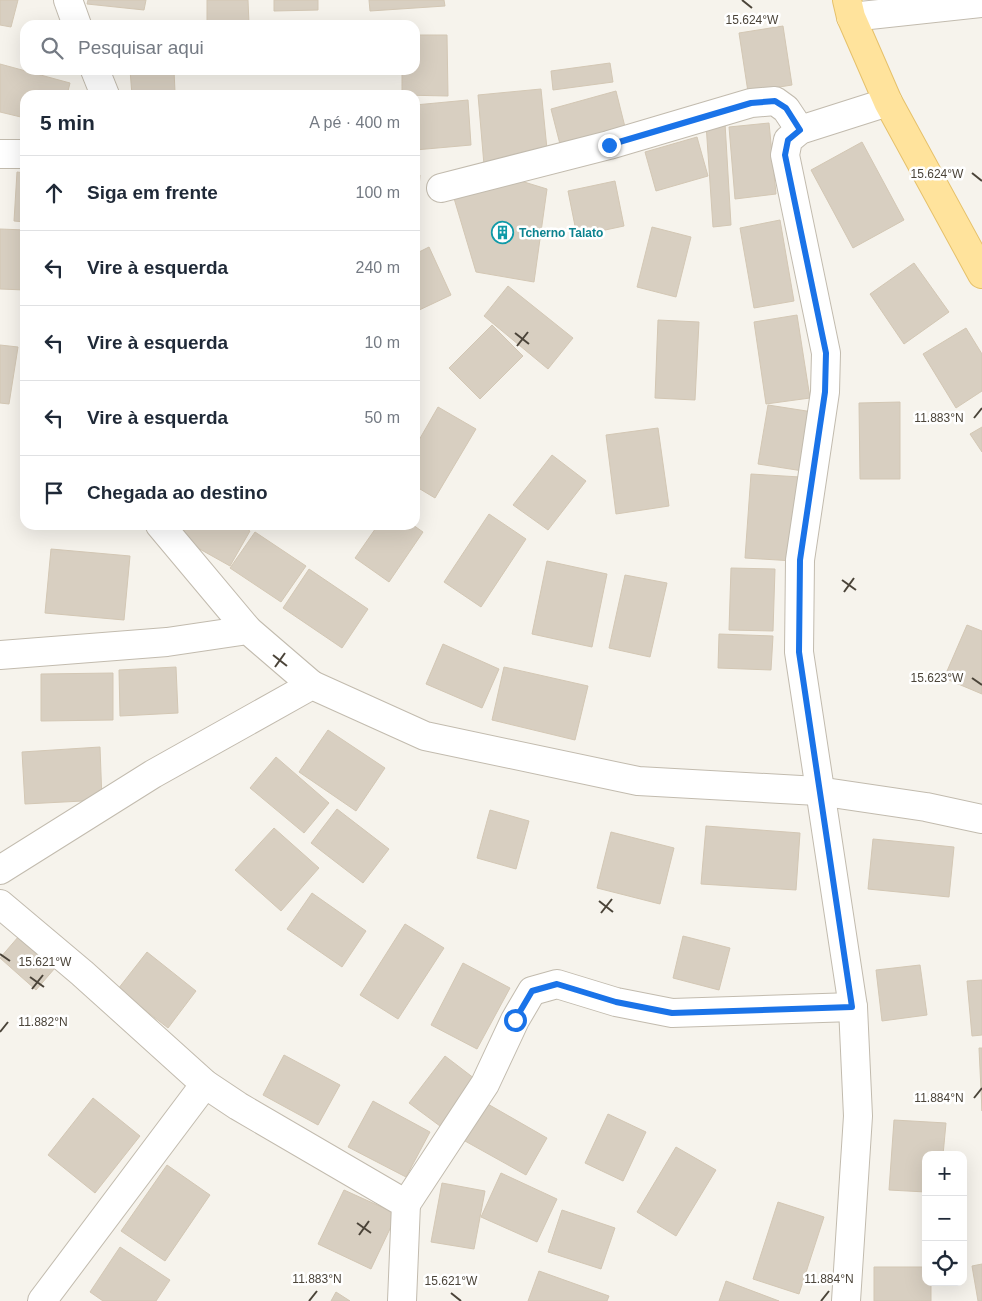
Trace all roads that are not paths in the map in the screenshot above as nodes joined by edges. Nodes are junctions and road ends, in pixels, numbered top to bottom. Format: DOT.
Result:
graph roads {
  1 [pos="68,0"];
  2 [pos="982,2"];
  3 [pos="849,9"];
  4 [pos="75,20"];
  5 [pos="97,75"];
  6 [pos="103,90"];
  7 [pos="888,102"];
  8 [pos="800,130"];
  9 [pos="0,154"];
  10 [pos="20,154"];
  11 [pos="441,188"];
  12 [pos="982,274"];
  13 [pos="164,530"];
  14 [pos="248,630"];
  15 [pos="0,655"];
  16 [pos="312,685"];
  17 [pos="818,791"];
  18 [pos="982,819"];
  19 [pos="0,870"];
  20 [pos="0,904"];
  21 [pos="852,1007"];
  22 [pos="205,1084"];
  23 [pos="406,1204"];
  24 [pos="42,1301"];
  25 [pos="402,1301"];
  26 [pos="846,1301"];
  1 -- 4 [label="street"];
  2 -- 3 [label="street"];
  3 -- 7 [label="main road"];
  5 -- 6 [label="street"];
  7 -- 8 [label="street"];
  7 -- 12 [label="main road"];
  8 -- 11 [label="street"];
  8 -- 17 [label="street"];
  9 -- 10 [label="street"];
  13 -- 14 [label="street"];
  14 -- 15 [label="street"];
  14 -- 16 [label="street"];
  16 -- 17 [label="street"];
  16 -- 19 [label="street"];
  17 -- 18 [label="street"];
  17 -- 21 [label="street"];
  20 -- 22 [label="street"];
  21 -- 23 [label="street"];
  21 -- 26 [label="street"];
  22 -- 23 [label="street"];
  22 -- 24 [label="street"];
  23 -- 25 [label="street"];
}
